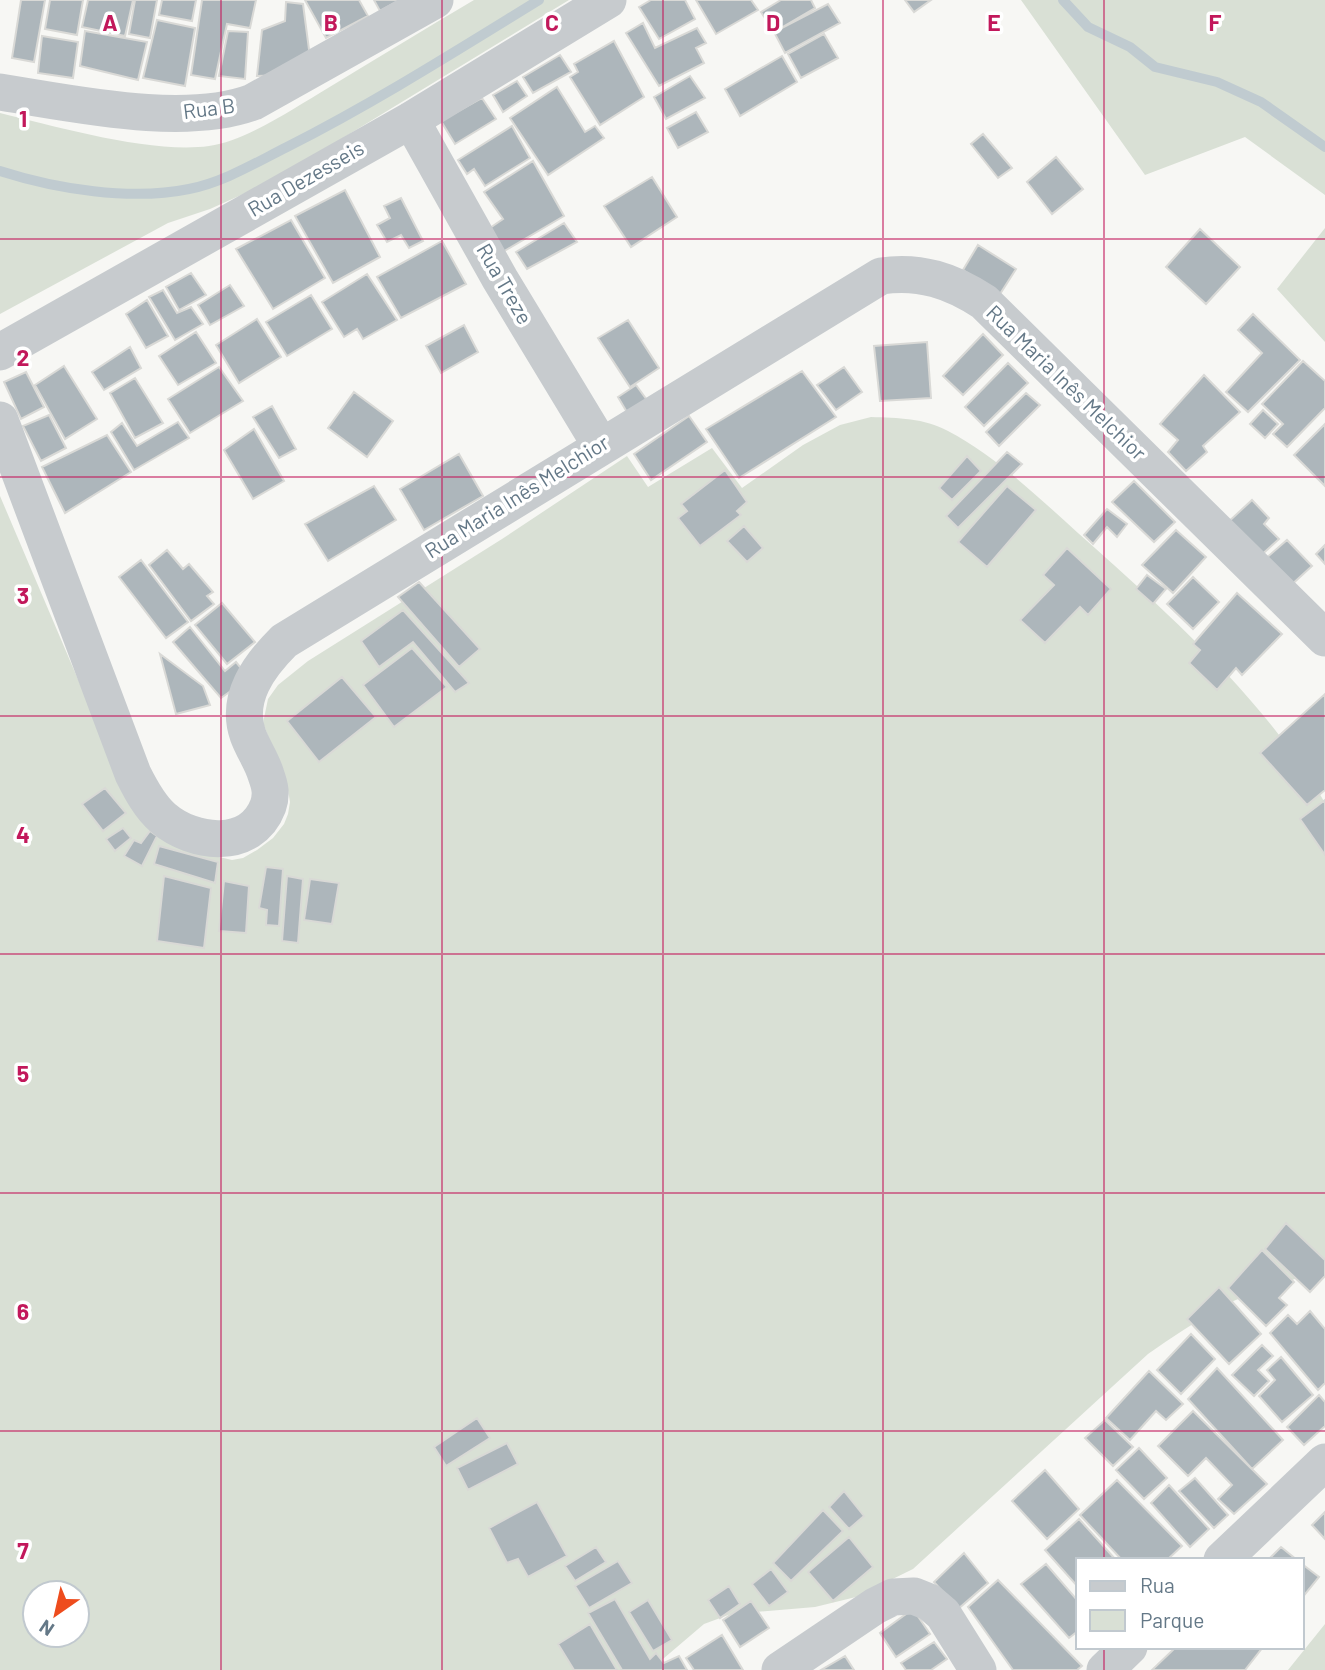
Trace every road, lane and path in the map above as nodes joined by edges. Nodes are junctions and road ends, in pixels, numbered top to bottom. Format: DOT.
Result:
graph roads {
  1 [pos="435,0"];
  2 [pos="608,0"];
  3 [pos="0,92"];
  4 [pos="411,120"];
  5 [pos="0,352"];
  6 [pos="0,420"];
  7 [pos="601,446"];
  8 [pos="1325,638"];
  9 [pos="1325,1462"];
  10 [pos="1224,1558"];
  11 [pos="1127,1649"];
  12 [pos="780,1670"];
  13 [pos="978,1670"];
  14 [pos="1105,1670"];
  1 -- 3 [label="street, Rua B"];
  2 -- 4 [label="street, Rua Dezesseis"];
  4 -- 5 [label="street, Rua Dezesseis"];
  4 -- 7 [label="street, Rua Treze"];
  6 -- 7 [label="street, Rua Maria Inês Melchior"];
  7 -- 8 [label="street, Rua Maria Inês Melchior"];
  9 -- 10 [label="street"];
  11 -- 14 [label="street"];
  12 -- 13 [label="street"];
}
